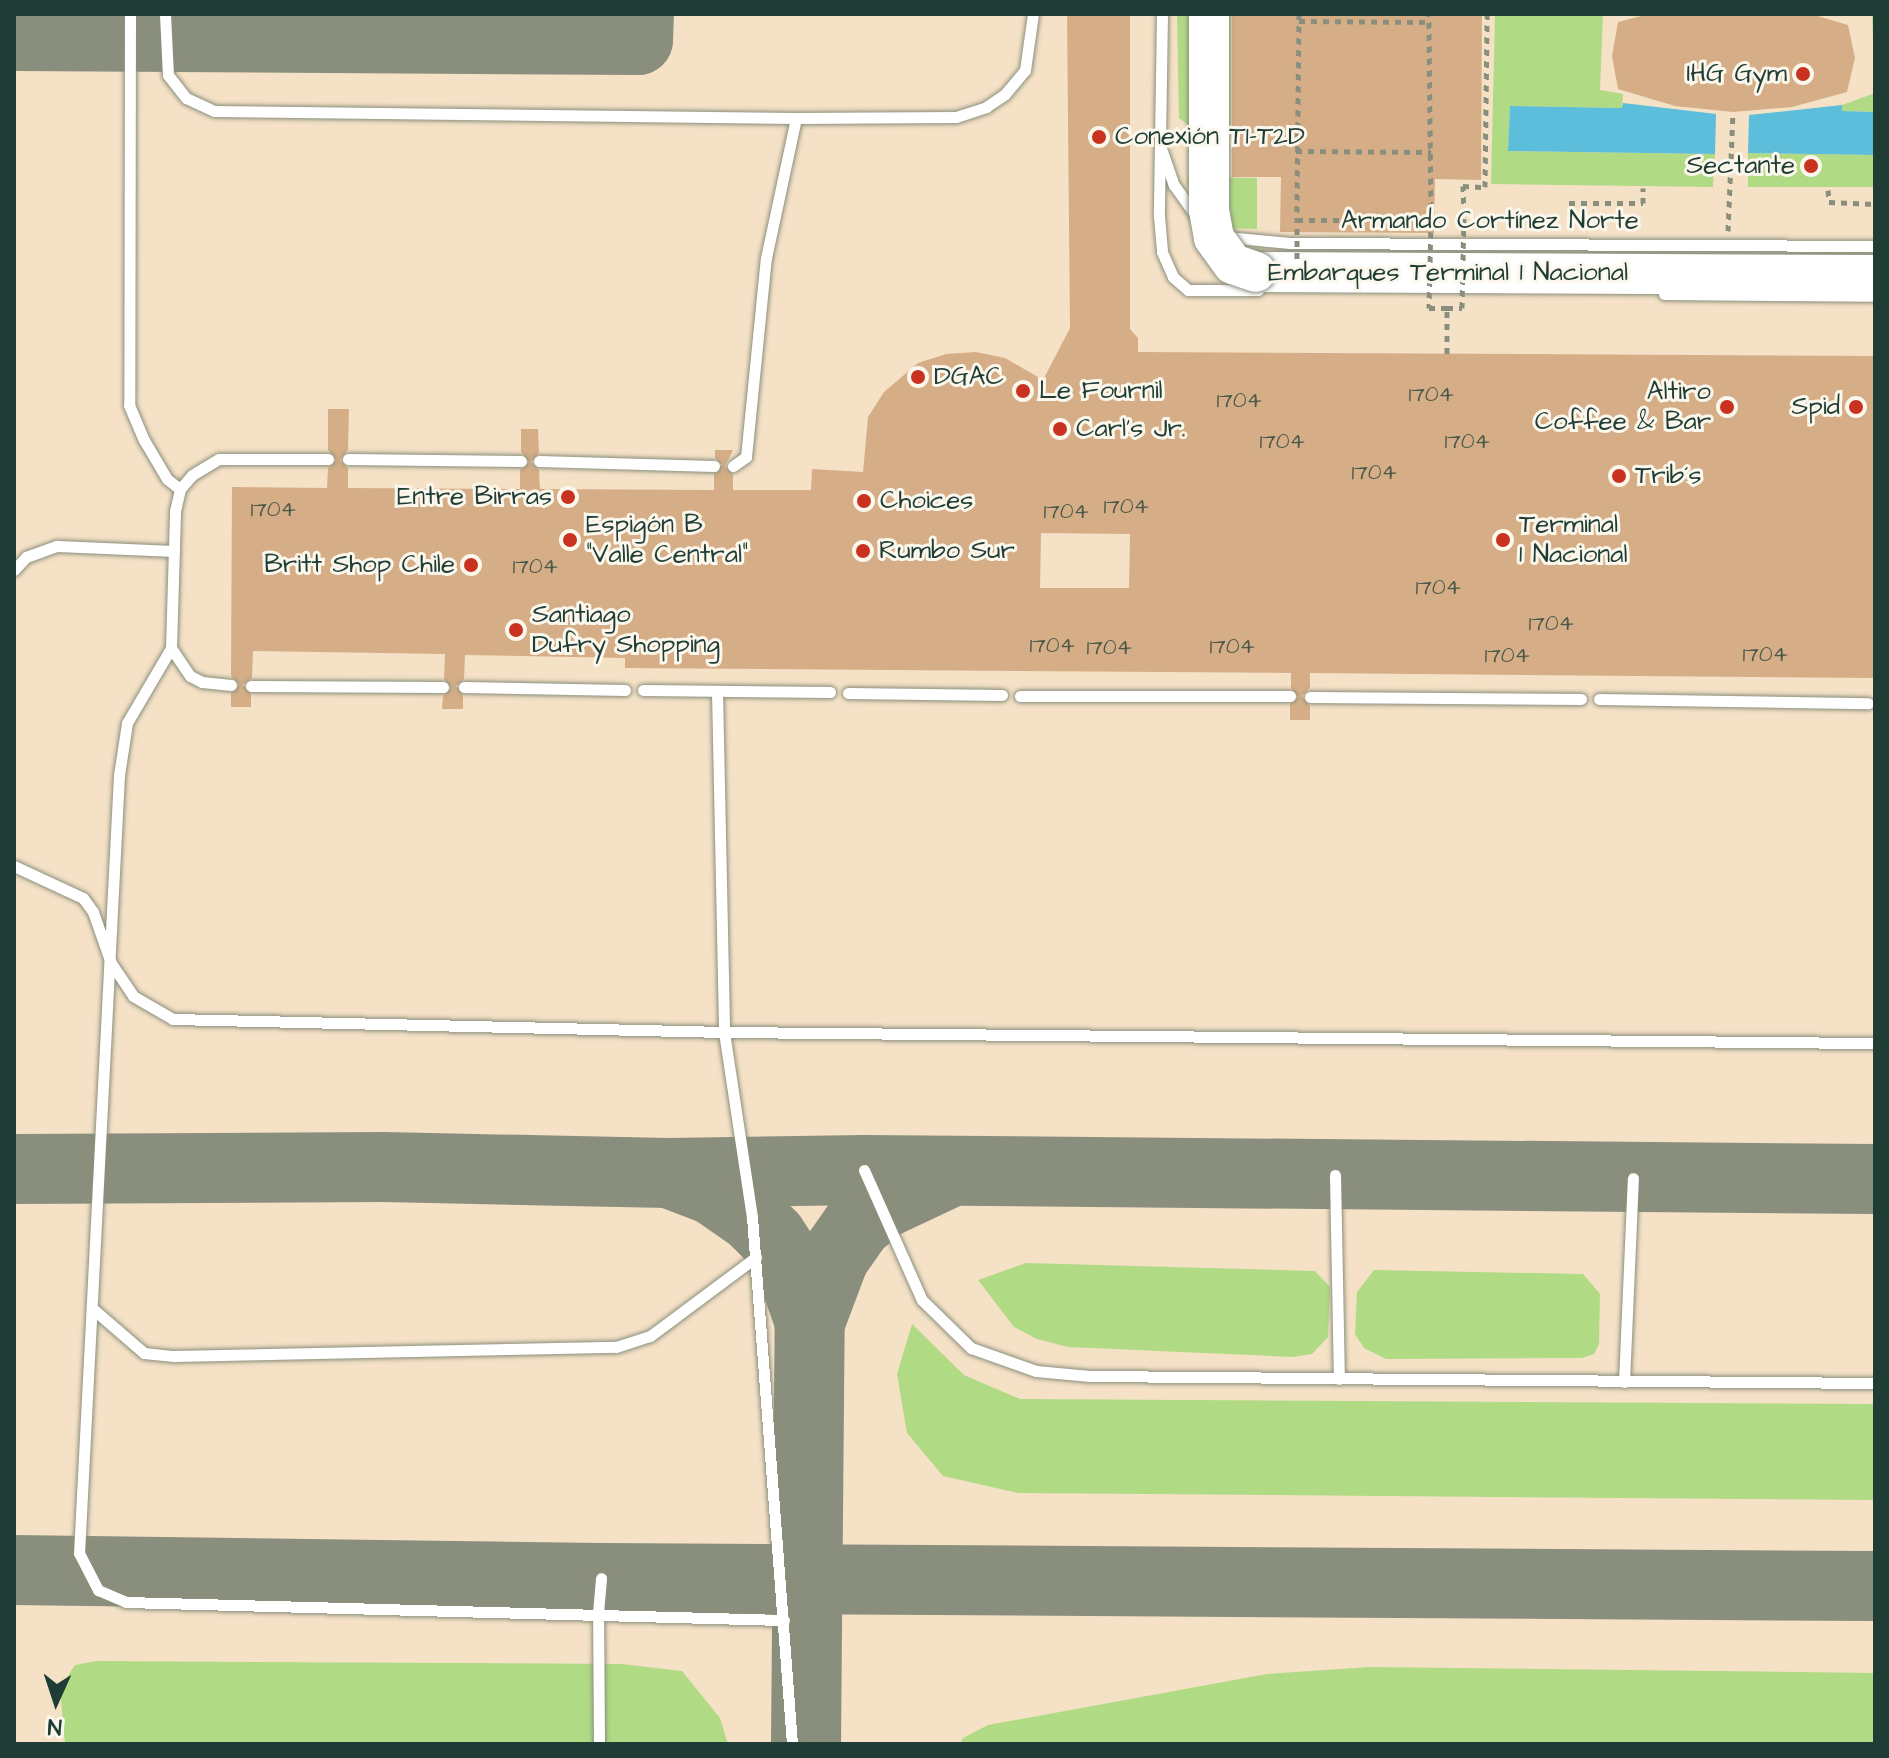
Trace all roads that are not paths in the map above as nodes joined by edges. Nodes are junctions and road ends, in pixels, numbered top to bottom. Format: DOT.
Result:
graph roads {
  1 [pos="130,14"];
  2 [pos="165,14"];
  3 [pos="1033,14"];
  4 [pos="1162,14"];
  5 [pos="1209,14"];
  6 [pos="796,118"];
  7 [pos="1160,143"];
  8 [pos="1875,246"];
  9 [pos="1875,275"];
  10 [pos="1276,290"];
  11 [pos="1657,294"];
  12 [pos="1875,296"];
  13 [pos="328,459"];
  14 [pos="348,459"];
  15 [pos="521,461"];
  16 [pos="539,461"];
  17 [pos="714,466"];
  18 [pos="733,466"];
  19 [pos="180,489"];
  20 [pos="174,551"];
  21 [pos="14,570"];
  22 [pos="171,648"];
  23 [pos="231,685"];
  24 [pos="251,686"];
  25 [pos="443,687"];
  26 [pos="464,687"];
  27 [pos="625,690"];
  28 [pos="643,690"];
  29 [pos="717,691"];
  30 [pos="830,692"];
  31 [pos="848,693"];
  32 [pos="1002,695"];
  33 [pos="1020,696"];
  34 [pos="1290,696"];
  35 [pos="1310,697"];
  36 [pos="1581,699"];
  37 [pos="1599,699"];
  38 [pos="1868,703"];
  39 [pos="14,866"];
  40 [pos="111,963"];
  41 [pos="724,1032"];
  42 [pos="1875,1043"];
  43 [pos="864,1170"];
  44 [pos="1335,1175"];
  45 [pos="1633,1178"];
  46 [pos="756,1257"];
  47 [pos="93,1309"];
  48 [pos="1339,1379"];
  49 [pos="1624,1382"];
  50 [pos="1875,1383"];
  51 [pos="601,1578"];
  52 [pos="598,1613"];
  53 [pos="784,1620"];
  54 [pos="599,1744"];
  55 [pos="792,1744"];
  1 -- 19 [label="lane"];
  2 -- 6 [label="lane"];
  3 -- 6 [label="lane"];
  4 -- 7 [label="lane"];
  5 -- 9 [label="highway, Embarques Terminal 1 Nacional, bridge"];
  6 -- 18 [label="lane"];
  7 -- 8 [label="lane, Armando Cortínez Norte"];
  7 -- 10 [label="lane"];
  11 -- 12 [label="lane"];
  13 -- 19 [label="lane"];
  14 -- 15 [label="lane"];
  16 -- 17 [label="lane"];
  19 -- 20 [label="lane"];
  20 -- 21 [label="lane"];
  20 -- 22 [label="lane"];
  22 -- 23 [label="lane"];
  22 -- 40 [label="lane"];
  24 -- 25 [label="lane"];
  26 -- 27 [label="lane"];
  28 -- 29 [label="lane"];
  29 -- 30 [label="lane"];
  29 -- 41 [label="lane"];
  31 -- 32 [label="lane"];
  33 -- 34 [label="lane"];
  35 -- 36 [label="lane"];
  37 -- 38 [label="lane"];
  39 -- 40 [label="lane"];
  40 -- 41 [label="lane"];
  40 -- 47 [label="lane"];
  41 -- 42 [label="lane"];
  41 -- 46 [label="lane"];
  43 -- 48 [label="lane"];
  44 -- 48 [label="lane"];
  45 -- 49 [label="lane"];
  46 -- 47 [label="lane"];
  46 -- 53 [label="lane"];
  47 -- 52 [label="lane"];
  48 -- 49 [label="lane"];
  49 -- 50 [label="lane"];
  51 -- 52 [label="lane"];
  52 -- 53 [label="lane"];
  52 -- 54 [label="lane"];
  53 -- 55 [label="lane"];
}
